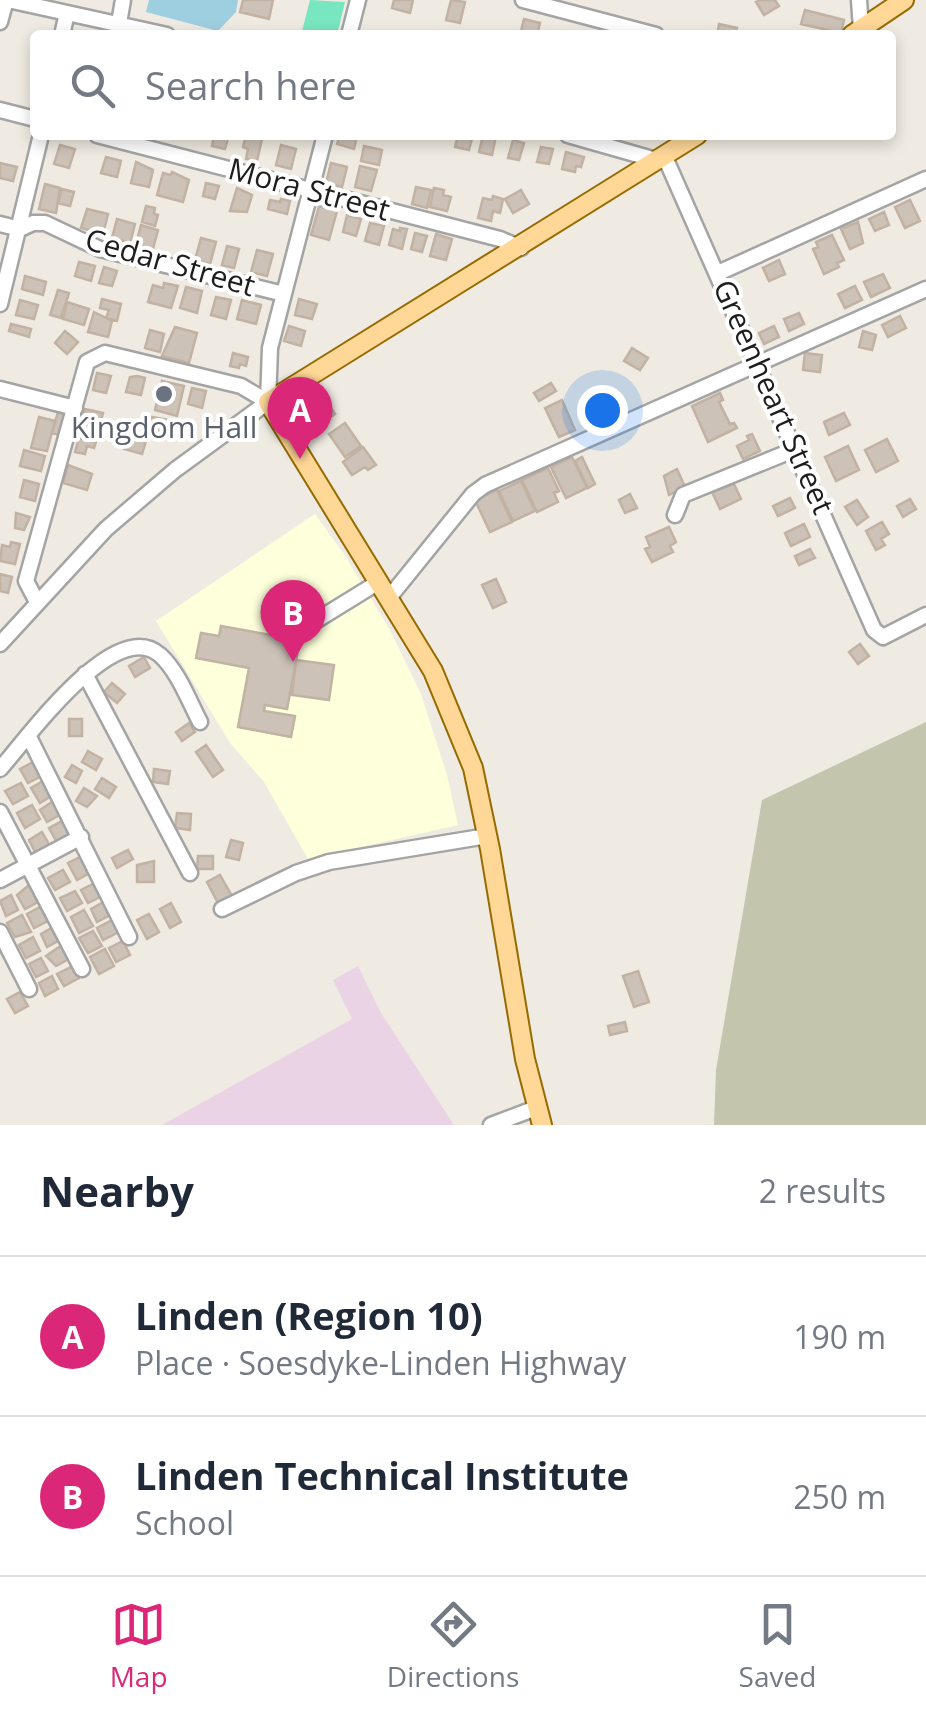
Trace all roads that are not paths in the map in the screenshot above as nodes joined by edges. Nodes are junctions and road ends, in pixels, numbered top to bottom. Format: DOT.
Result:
graph roads {
  1 [pos="7,0"];
  2 [pos="123,0"];
  3 [pos="358,0"];
  4 [pos="523,0"];
  5 [pos="859,0"];
  6 [pos="904,0"];
  7 [pos="67,13"];
  8 [pos="0,22"];
  9 [pos="118,23"];
  10 [pos="63,30"];
  11 [pos="147,30"];
  12 [pos="350,30"];
  13 [pos="637,30"];
  14 [pos="857,30"];
  15 [pos="860,30"];
  16 [pos="0,110"];
  17 [pos="30,118"];
  18 [pos="40,140"];
  19 [pos="117,140"];
  20 [pos="324,140"];
  21 [pos="588,140"];
  22 [pos="689,140"];
  23 [pos="660,158"];
  24 [pos="926,178"];
  25 [pos="312,190"];
  26 [pos="0,224"];
  27 [pos="20,229"];
  28 [pos="520,248"];
  29 [pos="718,273"];
  30 [pos="926,289"];
  31 [pos="284,294"];
  32 [pos="0,304"];
  33 [pos="757,363"];
  34 [pos="0,390"];
  35 [pos="268,402"];
  36 [pos="75,408"];
  37 [pos="796,449"];
  38 [pos="675,515"];
  39 [pos="376,583"];
  40 [pos="388,599"];
  41 [pos="37,602"];
  42 [pos="926,615"];
  43 [pos="309,625"];
  44 [pos="0,644"];
  45 [pos="85,674"];
  46 [pos="200,722"];
  47 [pos="28,737"];
  48 [pos="0,770"];
  49 [pos="0,812"];
  50 [pos="81,836"];
  51 [pos="487,836"];
  52 [pos="28,864"];
  53 [pos="190,873"];
  54 [pos="0,880"];
  55 [pos="222,909"];
  56 [pos="0,932"];
  57 [pos="129,937"];
  58 [pos="82,968"];
  59 [pos="29,989"];
  60 [pos="539,1117"];
  61 [pos="491,1125"];
  1 -- 7 [label="street"];
  1 -- 8 [label="street"];
  2 -- 9 [label="street"];
  3 -- 12 [label="street"];
  4 -- 13 [label="street"];
  5 -- 14 [label="street"];
  6 -- 15 [label="main road"];
  7 -- 9 [label="street"];
  7 -- 10 [label="street"];
  9 -- 11 [label="street"];
  16 -- 17 [label="street"];
  18 -- 27 [label="street"];
  19 -- 25 [label="street, Mora Street"];
  20 -- 25 [label="street"];
  21 -- 23 [label="street"];
  22 -- 23 [label="main road"];
  23 -- 28 [label="main road"];
  23 -- 29 [label="street, Greenheart Street"];
  24 -- 29 [label="street"];
  25 -- 28 [label="street, Mora Street"];
  25 -- 31 [label="street"];
  26 -- 27 [label="street, Cedar Street"];
  27 -- 31 [label="street, Cedar Street"];
  27 -- 32 [label="street"];
  28 -- 35 [label="main road"];
  29 -- 33 [label="street, Greenheart Street"];
  30 -- 33 [label="street"];
  31 -- 35 [label="street"];
  33 -- 37 [label="street, Greenheart Street"];
  33 -- 40 [label="street"];
  34 -- 36 [label="street"];
  35 -- 36 [label="street"];
  35 -- 39 [label="main road"];
  35 -- 41 [label="street"];
  36 -- 41 [label="street"];
  37 -- 38 [label="street"];
  37 -- 42 [label="street, Greenheart Street"];
  39 -- 40 [label="main road"];
  39 -- 43 [label="street"];
  40 -- 51 [label="main road"];
  41 -- 44 [label="street"];
  45 -- 46 [label="street"];
  45 -- 47 [label="street"];
  45 -- 53 [label="street"];
  47 -- 48 [label="street"];
  47 -- 50 [label="street"];
  49 -- 52 [label="street"];
  50 -- 52 [label="street"];
  50 -- 57 [label="street"];
  51 -- 55 [label="street"];
  51 -- 60 [label="main road"];
  52 -- 54 [label="street"];
  52 -- 58 [label="street"];
  56 -- 59 [label="street"];
  60 -- 61 [label="street"];
}
